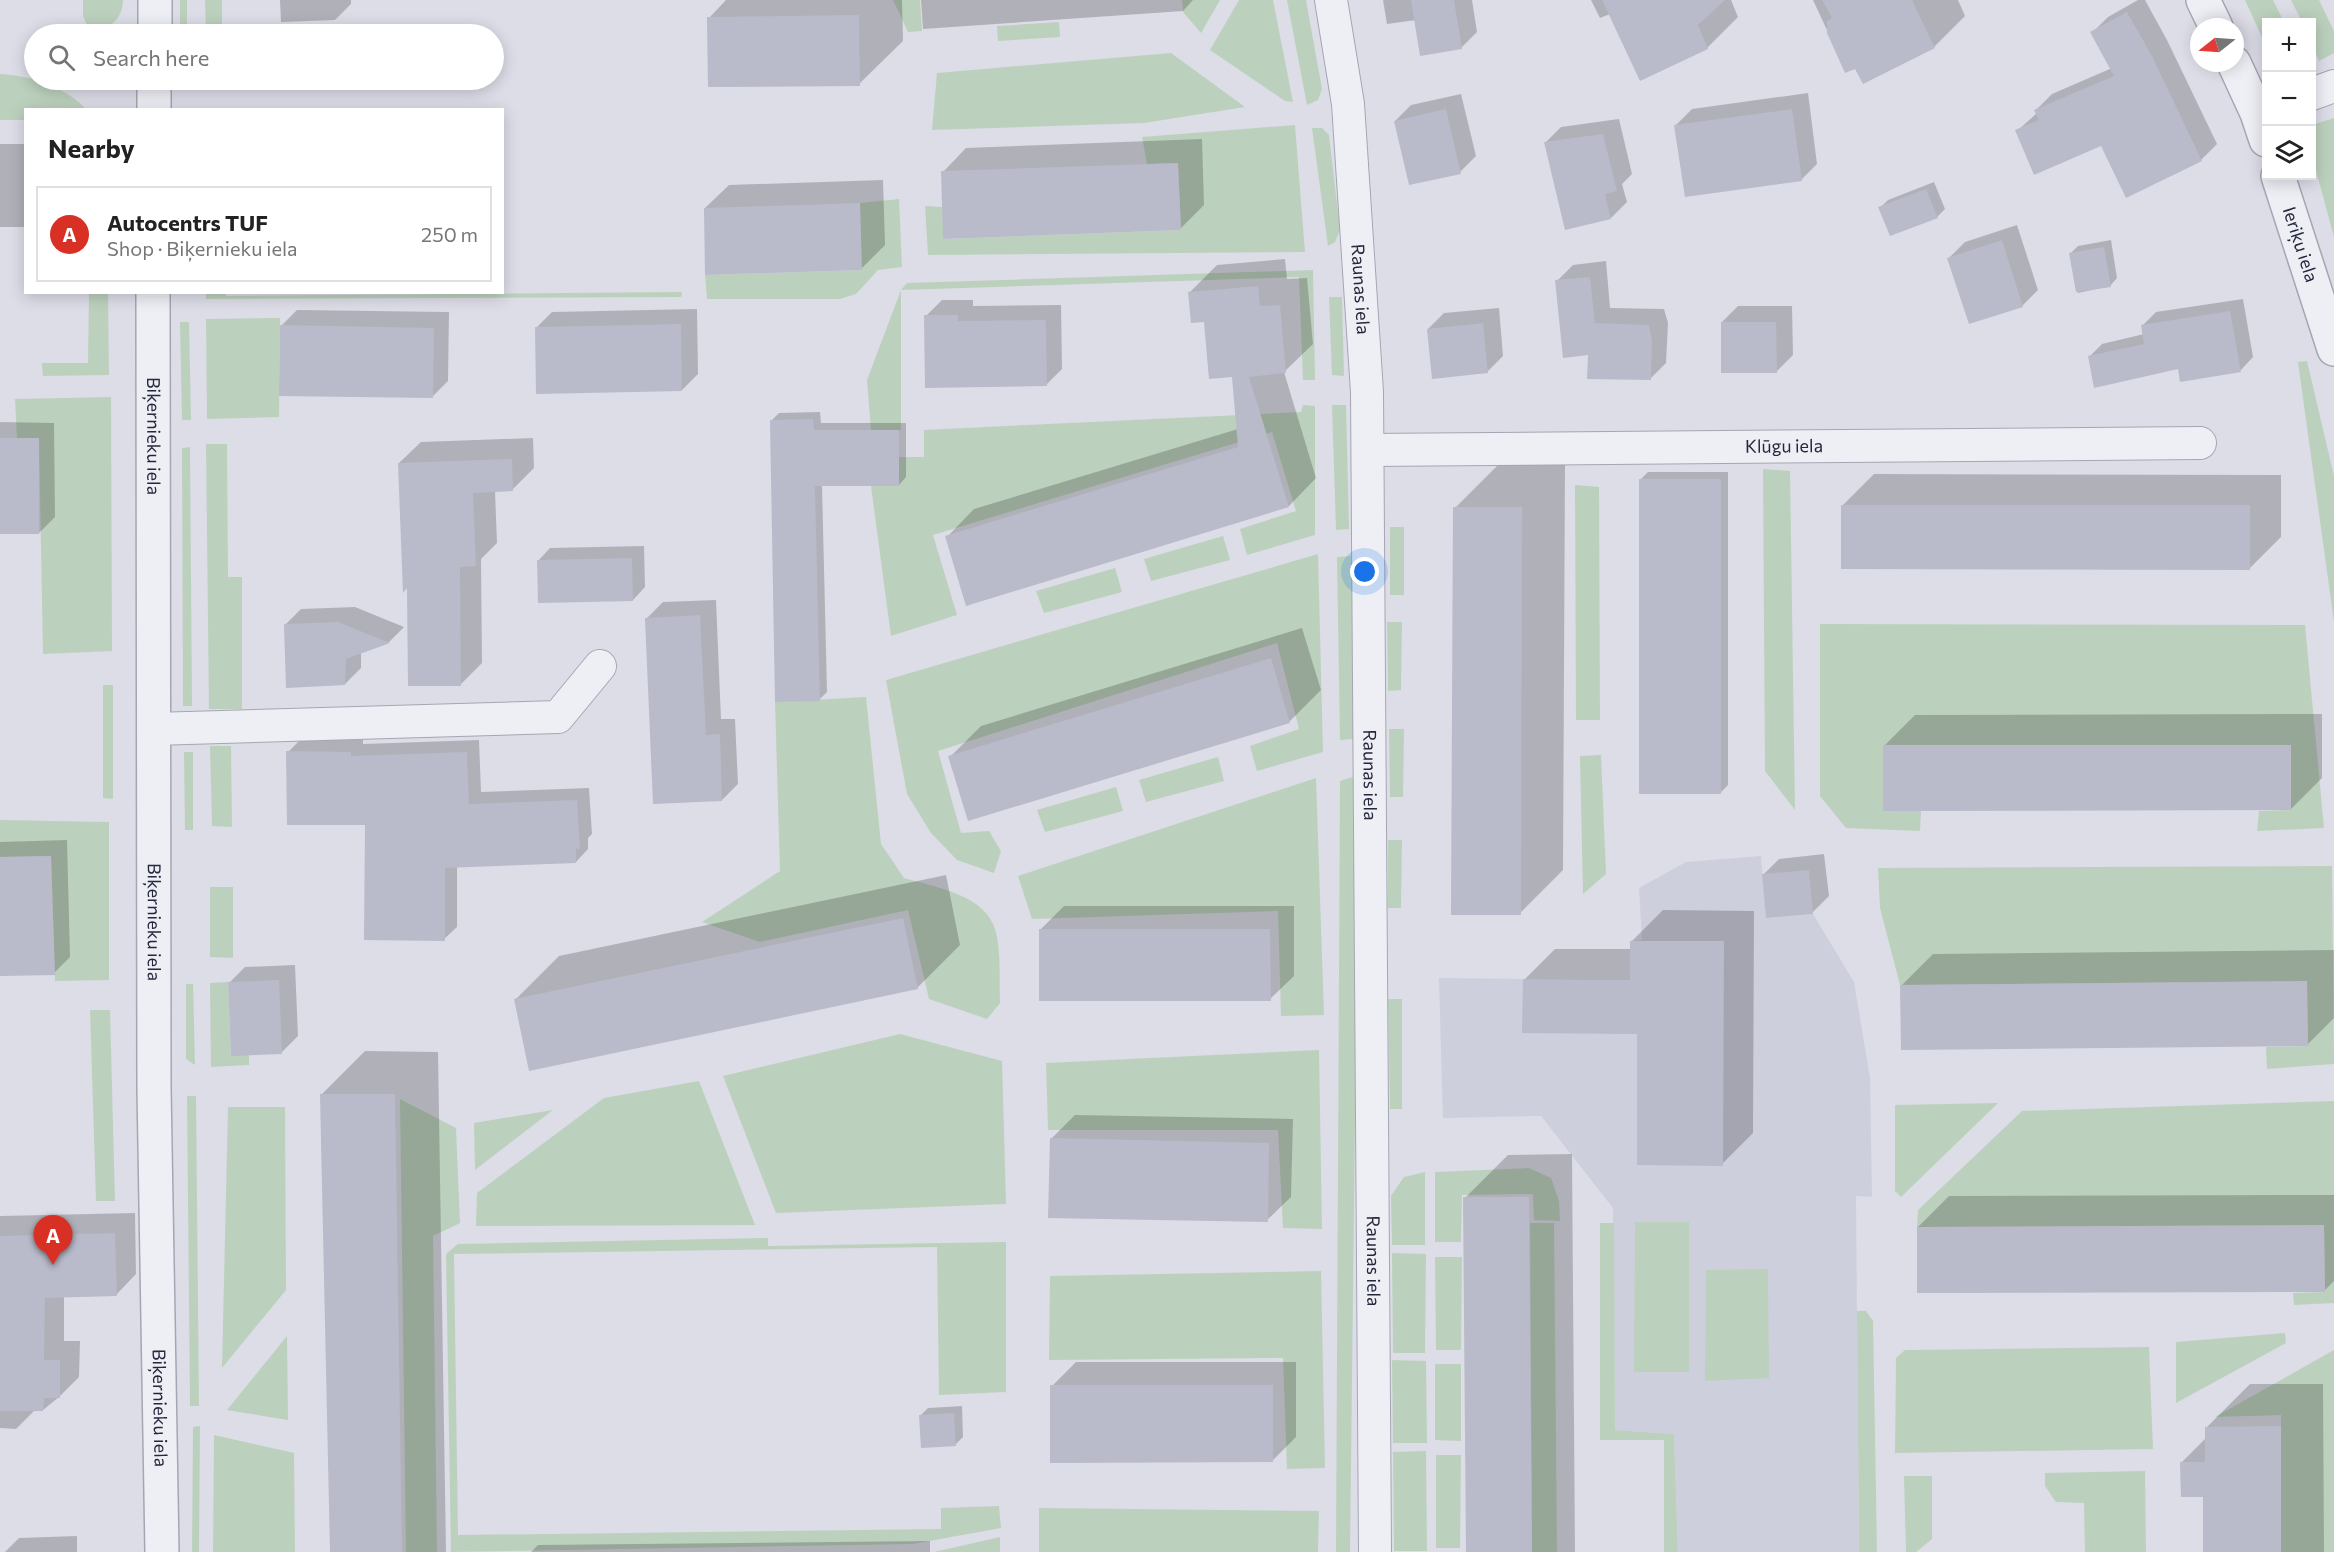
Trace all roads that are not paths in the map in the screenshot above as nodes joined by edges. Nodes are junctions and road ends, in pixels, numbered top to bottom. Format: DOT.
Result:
graph roads {
  1 [pos="155,0"];
  2 [pos="1330,0"];
  3 [pos="2203,0"];
  4 [pos="2212,18"];
  5 [pos="154,24"];
  6 [pos="2238,72"];
  7 [pos="2334,86"];
  8 [pos="154,90"];
  9 [pos="2316,93"];
  10 [pos="154,108"];
  11 [pos="2262,119"];
  12 [pos="2279,180"];
  13 [pos="153,294"];
  14 [pos="2334,349"];
  15 [pos="2200,443"];
  16 [pos="1368,450"];
  17 [pos="600,666"];
  18 [pos="153,729"];
  19 [pos="162,1552"];
  20 [pos="1375,1552"];
  1 -- 5 [label="street"];
  2 -- 16 [label="street, Raunas iela"];
  3 -- 4 [label="street"];
  6 -- 11 [label="street"];
  7 -- 9 [label="street"];
  8 -- 10 [label="street"];
  12 -- 14 [label="street, Ieriķu iela"];
  13 -- 18 [label="street, Biķernieku iela"];
  15 -- 16 [label="street, Klūgu iela"];
  16 -- 20 [label="street, Raunas iela"];
  17 -- 18 [label="street"];
  18 -- 19 [label="street, Biķernieku iela"];
}
